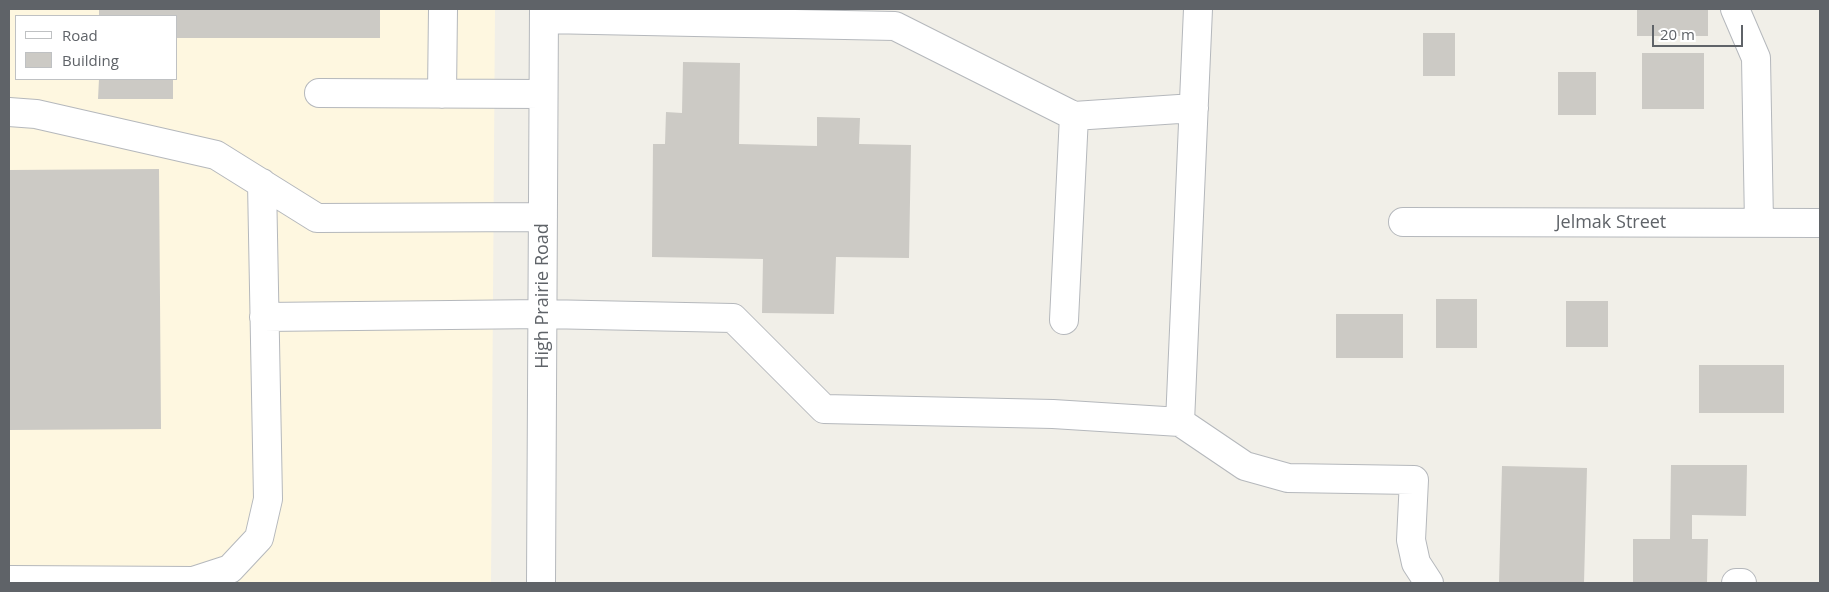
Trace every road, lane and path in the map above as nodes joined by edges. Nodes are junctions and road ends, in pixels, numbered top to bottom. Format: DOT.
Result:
graph roads {
  1 [pos="443,9"];
  2 [pos="1198,9"];
  3 [pos="1735,9"];
  4 [pos="544,14"];
  5 [pos="319,93"];
  6 [pos="442,94"];
  7 [pos="544,94"];
  8 [pos="1194,108"];
  9 [pos="9,112"];
  10 [pos="1074,116"];
  11 [pos="262,183"];
  12 [pos="543,217"];
  13 [pos="1402,222"];
  14 [pos="1759,223"];
  15 [pos="1820,223"];
  16 [pos="543,314"];
  17 [pos="264,317"];
  18 [pos="1064,320"];
  19 [pos="1180,422"];
  20 [pos="9,580"];
  21 [pos="541,583"];
  22 [pos="1429,583"];
  23 [pos="1736,583"];
  24 [pos="1742,583"];
  1 -- 6 [label="street"];
  2 -- 8 [label="street"];
  3 -- 14 [label="street"];
  4 -- 7 [label="street, High Prairie Road"];
  4 -- 10 [label="street"];
  5 -- 6 [label="street"];
  6 -- 7 [label="street"];
  7 -- 12 [label="street, High Prairie Road"];
  8 -- 10 [label="street"];
  8 -- 19 [label="street"];
  9 -- 11 [label="street"];
  10 -- 18 [label="street"];
  11 -- 12 [label="street"];
  11 -- 17 [label="street"];
  12 -- 16 [label="street, High Prairie Road"];
  13 -- 14 [label="street, Jelmak Street"];
  14 -- 15 [label="street, Jelmak Street"];
  16 -- 17 [label="street"];
  16 -- 19 [label="street"];
  16 -- 21 [label="street, High Prairie Road"];
  17 -- 20 [label="street"];
  19 -- 22 [label="street"];
  23 -- 24 [label="street"];
}
